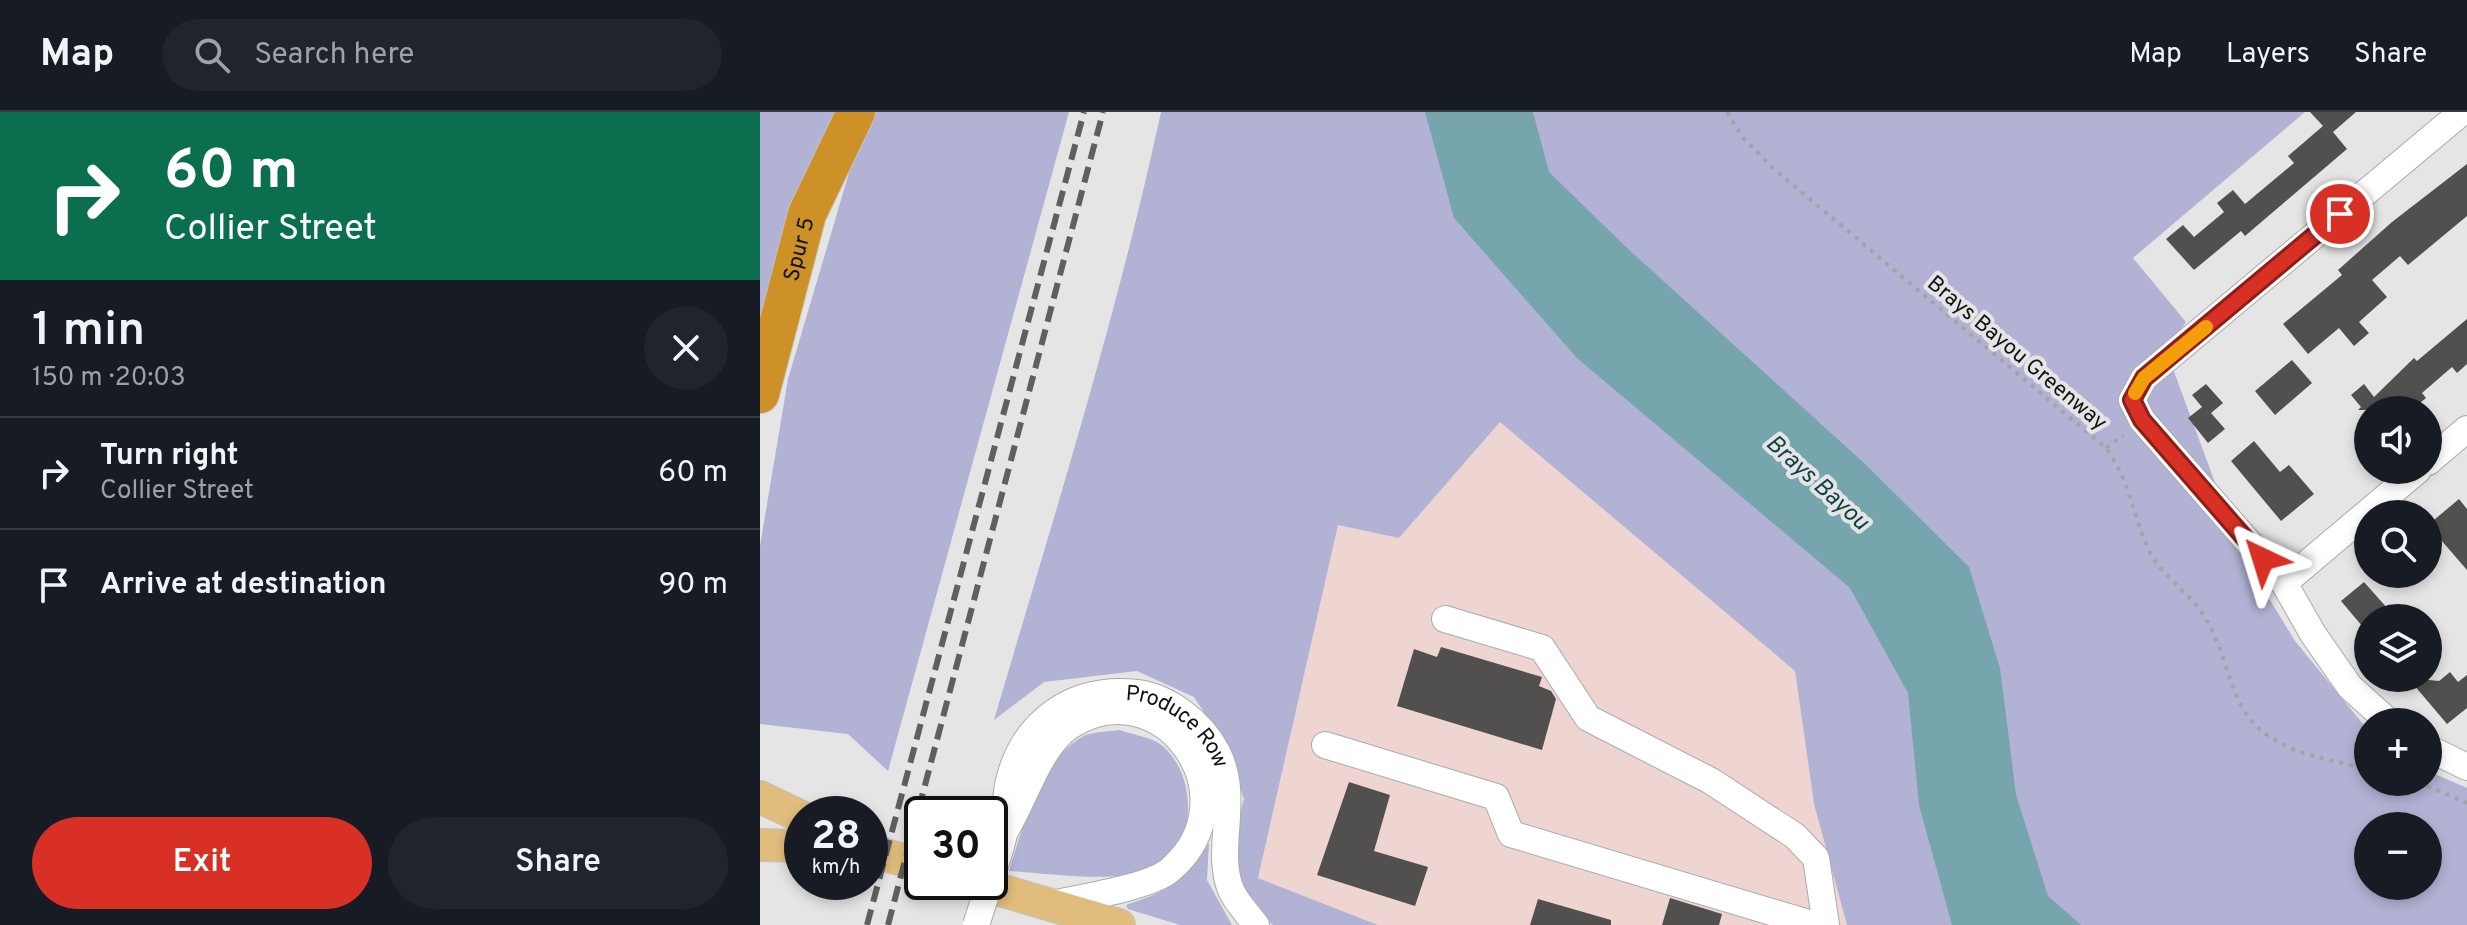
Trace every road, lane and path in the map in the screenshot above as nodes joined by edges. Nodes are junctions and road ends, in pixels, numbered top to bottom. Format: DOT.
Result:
graph roads {
  1 [pos="856,112"];
  2 [pos="1727,112"];
  3 [pos="2462,112"];
  4 [pos="760,394"];
  5 [pos="2467,429"];
  6 [pos="2442,450"];
  7 [pos="2401,484"];
  8 [pos="2284,583"];
  9 [pos="1445,619"];
  10 [pos="2373,708"];
  11 [pos="1325,745"];
  12 [pos="2442,755"];
  13 [pos="2354,766"];
  14 [pos="2467,767"];
  15 [pos="2442,792"];
  16 [pos="1007,796"];
  17 [pos="760,797"];
  18 [pos="2467,803"];
  19 [pos="784,808"];
  20 [pos="1008,828"];
  21 [pos="760,845"];
  22 [pos="784,846"];
  23 [pos="1008,895"];
  24 [pos="984,900"];
  25 [pos="1059,915"];
  26 [pos="976,925"];
  27 [pos="1119,925"];
  28 [pos="1256,925"];
  29 [pos="1815,925"];
  30 [pos="1826,925"];
  1 -- 4 [label="highway, Spur 5 / Spur 5"];
  2 -- 13 [label="path, Brays Bayou Greenway"];
  3 -- 8 [label="street"];
  5 -- 6 [label="street"];
  7 -- 8 [label="street"];
  8 -- 10 [label="street"];
  9 -- 30 [label="street"];
  11 -- 29 [label="street"];
  12 -- 14 [label="street"];
  15 -- 18 [label="path"];
  16 -- 28 [label="street, Produce Row"];
  17 -- 19 [label="main road"];
  20 -- 25 [label="street, Produce Row"];
  21 -- 22 [label="main road"];
  23 -- 25 [label="main road"];
  24 -- 26 [label="street, Produce Row, bridge"];
  25 -- 27 [label="main road"];
}
